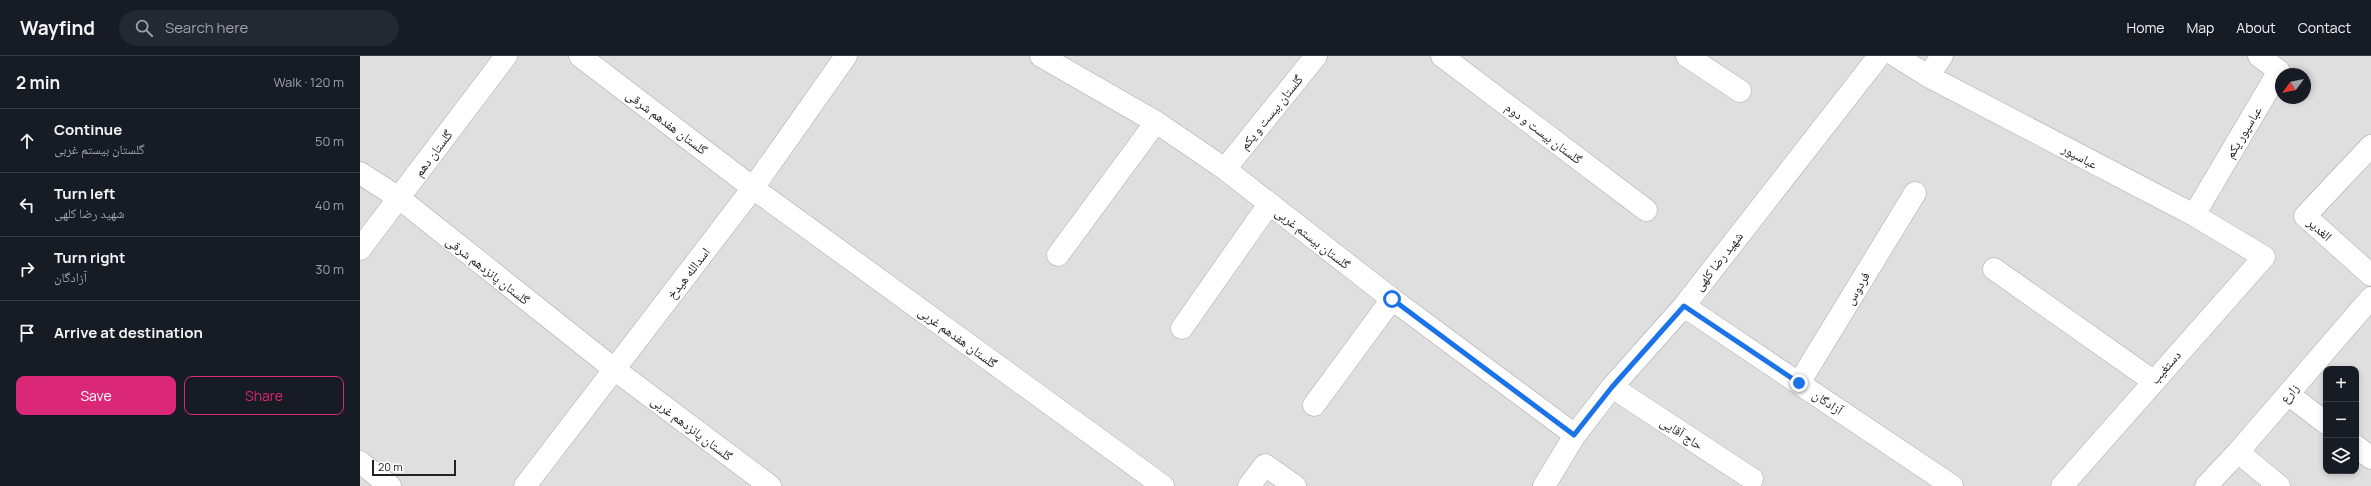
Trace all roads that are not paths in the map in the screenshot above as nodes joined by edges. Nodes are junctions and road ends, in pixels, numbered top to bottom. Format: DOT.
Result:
graph roads {
  1 [pos="506,56"];
  2 [pos="580,56"];
  3 [pos="1041,56"];
  4 [pos="1316,56"];
  5 [pos="1442,56"];
  6 [pos="1687,56"];
  7 [pos="1879,56"];
  8 [pos="1896,56"];
  9 [pos="1942,56"];
  10 [pos="2259,56"];
  11 [pos="838,59"];
  12 [pos="1928,76"];
  13 [pos="1740,92"];
  14 [pos="1156,122"];
  15 [pos="2371,146"];
  16 [pos="1225,169"];
  17 [pos="360,173"];
  18 [pos="753,188"];
  19 [pos="1915,193"];
  20 [pos="399,198"];
  21 [pos="1269,204"];
  22 [pos="1646,210"];
  23 [pos="2194,215"];
  24 [pos="360,249"];
  25 [pos="1058,255"];
  26 [pos="2264,257"];
  27 [pos="1994,269"];
  28 [pos="2371,275"];
  29 [pos="2371,298"];
  30 [pos="1392,299"];
  31 [pos="1684,306"];
  32 [pos="1182,328"];
  33 [pos="614,369"];
  34 [pos="2153,380"];
  35 [pos="1799,383"];
  36 [pos="1612,387"];
  37 [pos="2288,394"];
  38 [pos="1314,405"];
  39 [pos="2323,421"];
  40 [pos="1574,435"];
  41 [pos="2359,448"];
  42 [pos="2238,452"];
  43 [pos="2371,458"];
  44 [pos="360,462"];
  45 [pos="1752,479"];
  46 [pos="2070,484"];
  47 [pos="390,486"];
  48 [pos="525,486"];
  49 [pos="770,486"];
  50 [pos="1163,486"];
  51 [pos="1249,486"];
  52 [pos="1295,486"];
  53 [pos="1544,486"];
  54 [pos="1952,486"];
  55 [pos="2206,486"];
  56 [pos="2279,486"];
  1 -- 20 [label="street, گلستان دهم"];
  2 -- 18 [label="street, گلستان هفدهم شرقی"];
  3 -- 14 [label="street, گلستان بیستم غربی"];
  4 -- 16 [label="street, گلستان بیست و یکم"];
  5 -- 22 [label="street, گلستان بیست و دوم"];
  6 -- 13 [label="street"];
  7 -- 31 [label="street, شهید رضا کلهی"];
  8 -- 12 [label="street, عباسپور"];
  9 -- 12 [label="street"];
  10 -- 23 [label="street, عباسپور یکم"];
  11 -- 18 [label="street, اسدالله هیدخ"];
  12 -- 23 [label="street, عباسپور"];
  14 -- 16 [label="street, گلستان بیستم غربی"];
  14 -- 25 [label="street"];
  15 -- 28 [label="street, الغدیر"];
  16 -- 21 [label="street, گلستان بیستم غربی"];
  17 -- 20 [label="street, گلستان پانزدهم شرقی"];
  18 -- 33 [label="street, اسدالله هیدخ"];
  18 -- 50 [label="street, گلستان هفدهم غربی"];
  19 -- 35 [label="street, فردوس"];
  20 -- 24 [label="street, گلستان دهم"];
  20 -- 33 [label="street, گلستان پانزدهم شرقی"];
  21 -- 30 [label="street, گلستان بیستم غربی"];
  21 -- 32 [label="street"];
  23 -- 26 [label="street, عباسپور"];
  26 -- 34 [label="street, دستغیب"];
  27 -- 34 [label="street"];
  29 -- 37 [label="street, زارع"];
  30 -- 38 [label="street"];
  30 -- 40 [label="street, گلستان بیستم غربی"];
  31 -- 35 [label="street, آزادگان"];
  31 -- 36 [label="street, شهید رضا کلهی"];
  33 -- 48 [label="street, اسدالله هیدخ"];
  33 -- 49 [label="street, گلستان پانزدهم غربی"];
  34 -- 46 [label="street, دستغیب"];
  35 -- 54 [label="street, آزادگان"];
  36 -- 40 [label="street, شهید رضا کلهی"];
  36 -- 45 [label="street, حاج آقایی"];
  37 -- 39 [label="street"];
  37 -- 42 [label="street, زارع"];
  40 -- 53 [label="street, شهید رضا کلهی"];
  41 -- 43 [label="street"];
  42 -- 55 [label="street, زارع"];
  42 -- 56 [label="street"];
  44 -- 47 [label="street"];
  51 -- 52 [label="street"];
}
